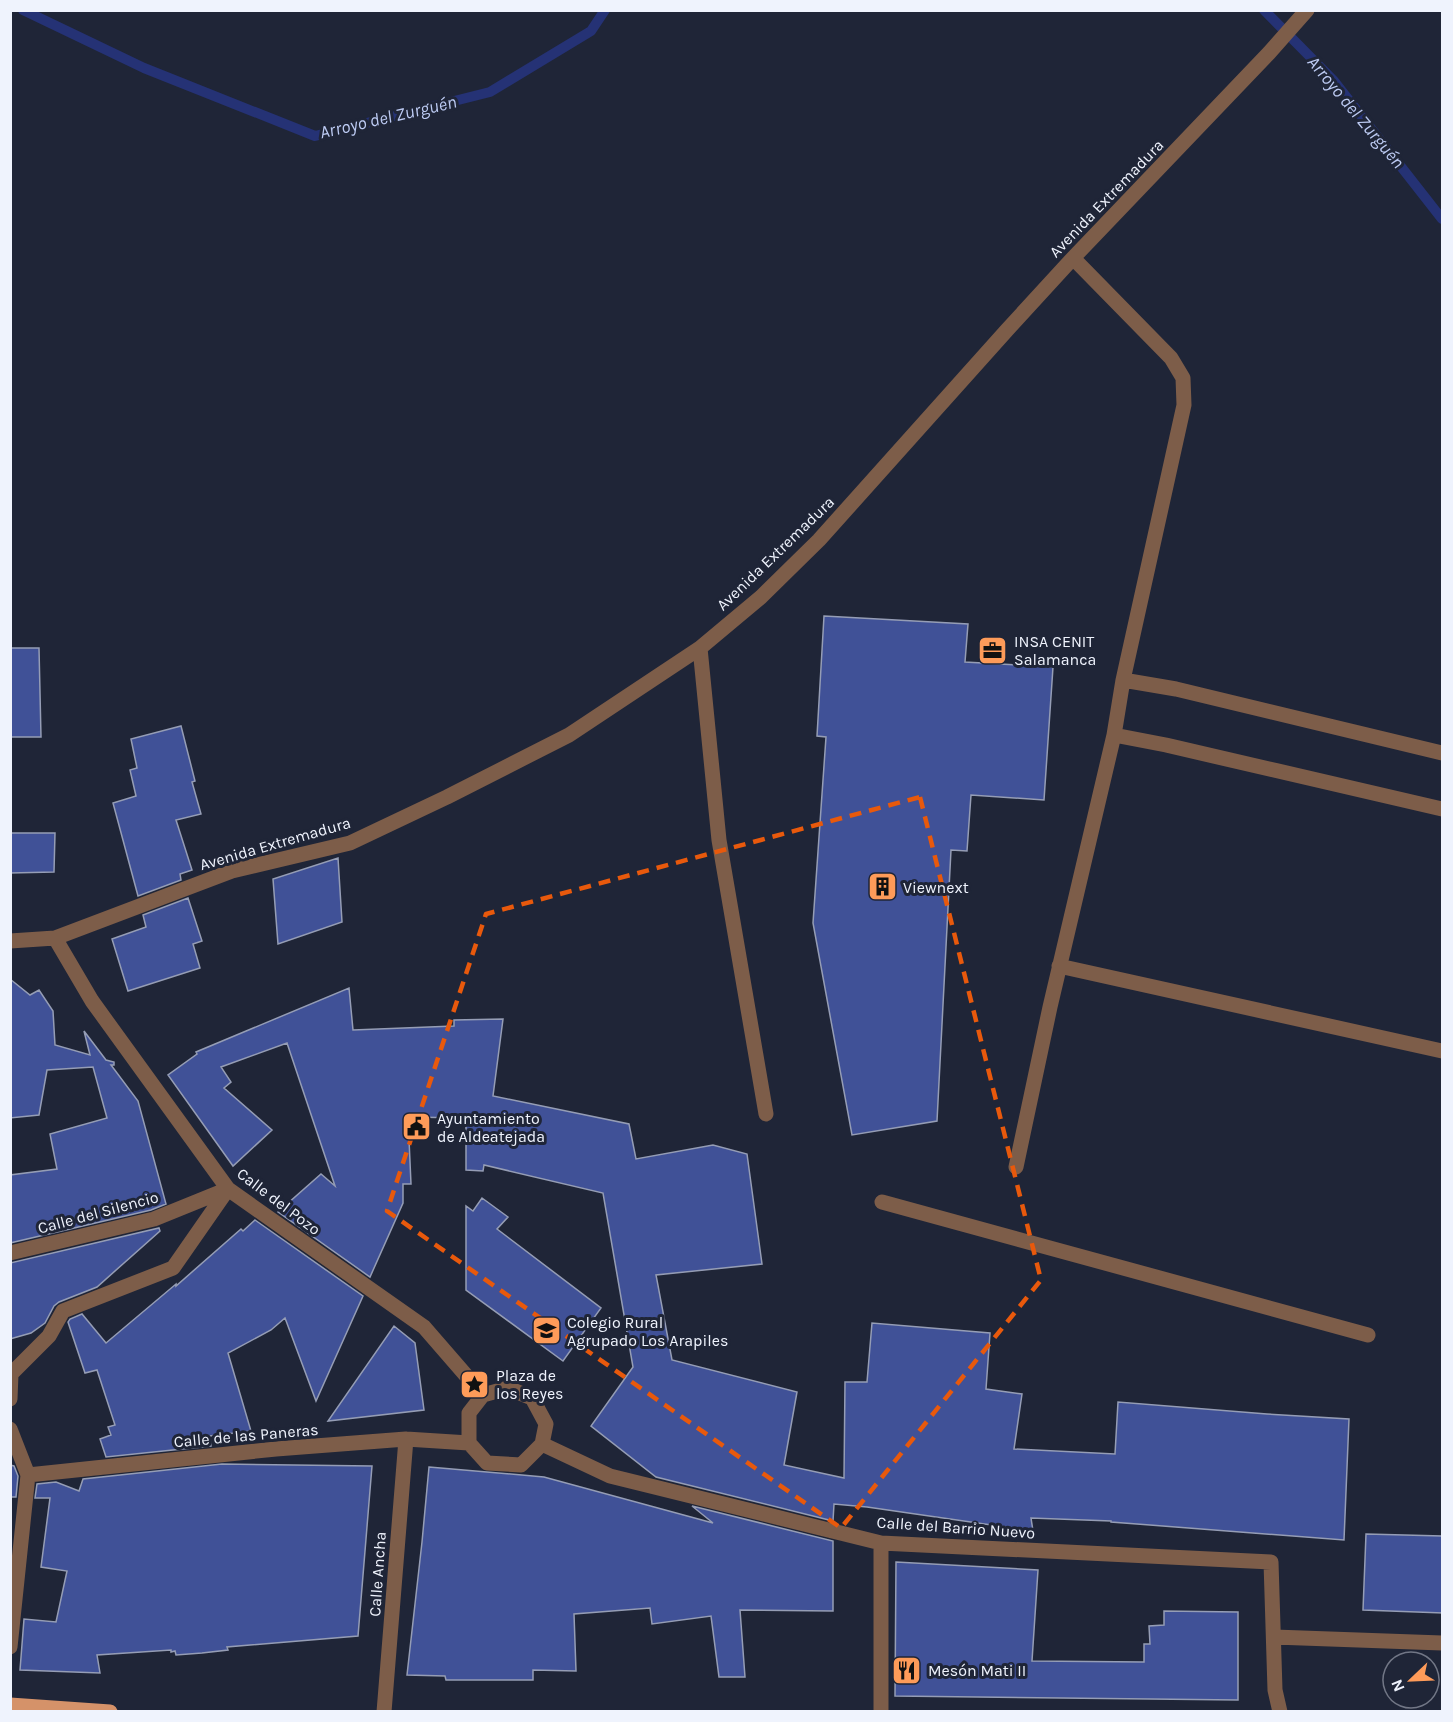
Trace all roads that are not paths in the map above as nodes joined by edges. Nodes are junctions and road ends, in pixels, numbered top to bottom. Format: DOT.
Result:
graph roads {
  1 [pos="1303,14"];
  2 [pos="1073,258"];
  3 [pos="700,648"];
  4 [pos="1123,680"];
  5 [pos="1114,735"];
  6 [pos="1443,753"];
  7 [pos="1443,809"];
  8 [pos="55,938"];
  9 [pos="10,941"];
  10 [pos="1059,966"];
  11 [pos="1443,1051"];
  12 [pos="766,1114"];
  13 [pos="1016,1167"];
  14 [pos="228,1189"];
  15 [pos="882,1202"];
  16 [pos="10,1253"];
  17 [pos="1368,1335"];
  18 [pos="483,1395"];
  19 [pos="10,1399"];
  20 [pos="10,1429"];
  21 [pos="406,1439"];
  22 [pos="469,1443"];
  23 [pos="542,1444"];
  24 [pos="28,1475"];
  25 [pos="881,1543"];
  26 [pos="1274,1637"];
  27 [pos="1443,1643"];
  28 [pos="10,1647"];
  29 [pos="10,1705"];
  30 [pos="110,1712"];
  31 [pos="384,1712"];
  32 [pos="881,1712"];
  33 [pos="1280,1712"];
  1 -- 2 [label="street, Avenida Extremadura"];
  2 -- 3 [label="street, Avenida Extremadura"];
  2 -- 4 [label="street"];
  3 -- 8 [label="street, Avenida Extremadura"];
  3 -- 12 [label="street"];
  4 -- 5 [label="street"];
  4 -- 6 [label="street"];
  5 -- 7 [label="street"];
  5 -- 10 [label="street"];
  8 -- 9 [label="street, Avenida Extremadura"];
  8 -- 14 [label="street, Calle del Pozo"];
  10 -- 11 [label="street"];
  10 -- 13 [label="street"];
  14 -- 16 [label="street, Calle del Silencio"];
  14 -- 18 [label="street, Calle del Pozo"];
  14 -- 19 [label="street"];
  15 -- 17 [label="street"];
  18 -- 22 [label="street"];
  18 -- 23 [label="street"];
  20 -- 24 [label="street"];
  21 -- 22 [label="street, Calle de las Paneras"];
  21 -- 24 [label="street, Calle de las Paneras"];
  21 -- 31 [label="street, Calle Ancha"];
  22 -- 23 [label="street"];
  23 -- 25 [label="street, Calle del Barrio Nuevo"];
  24 -- 28 [label="street"];
  25 -- 26 [label="street, Calle del Barrio Nuevo"];
  25 -- 32 [label="street"];
  26 -- 27 [label="street"];
  26 -- 33 [label="street, Calle del Barrio Nuevo"];
  29 -- 30 [label="main road"];
}
